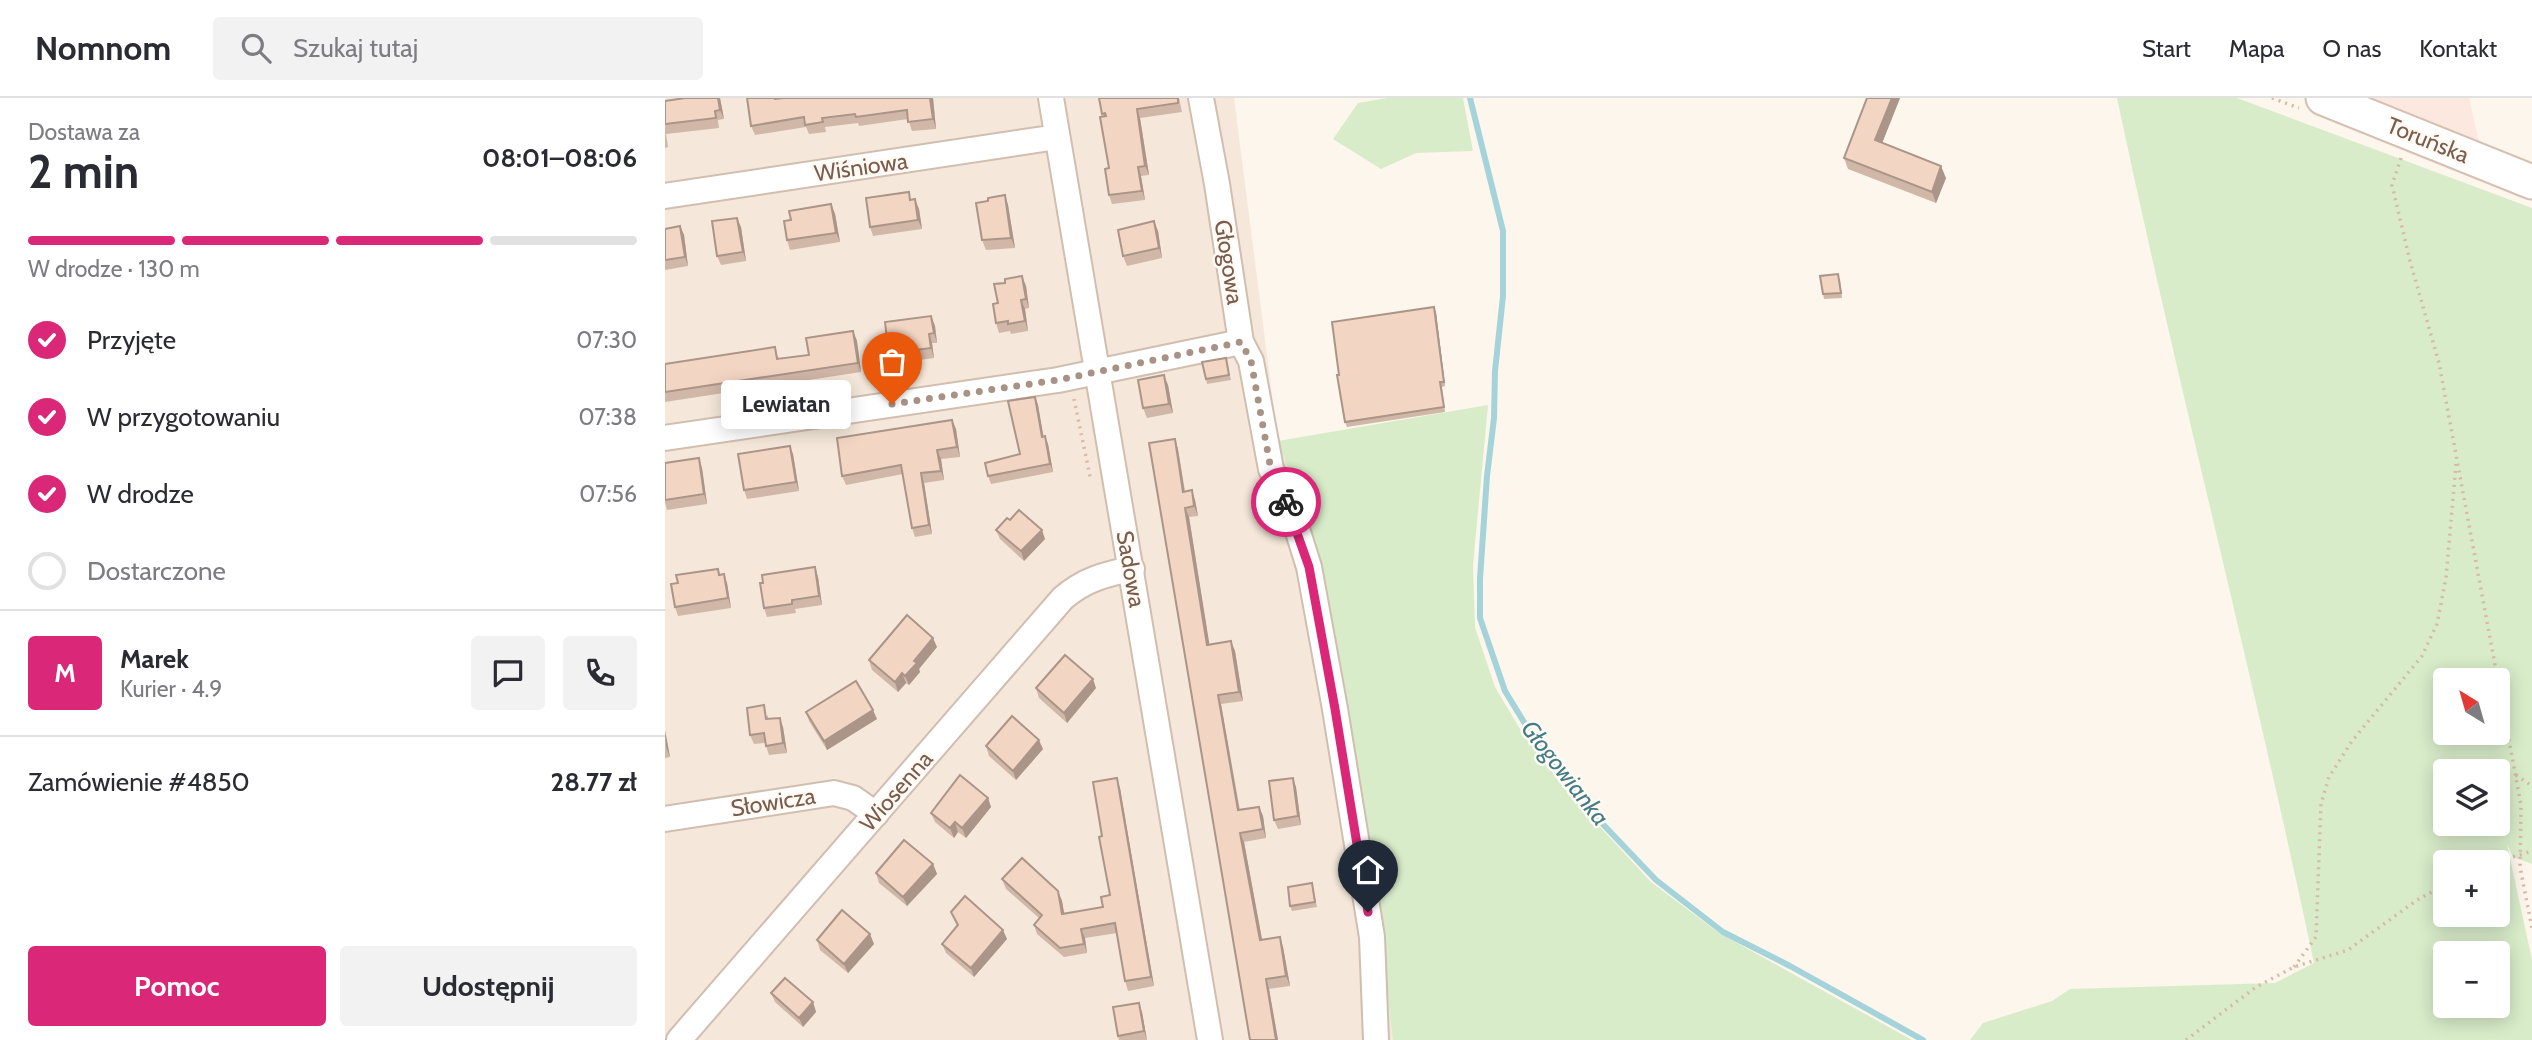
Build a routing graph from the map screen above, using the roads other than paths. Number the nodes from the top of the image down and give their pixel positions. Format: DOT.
graph roads {
  1 [pos="1051,98"];
  2 [pos="1201,98"];
  3 [pos="2323,98"];
  4 [pos="1057,136"];
  5 [pos="2532,182"];
  6 [pos="665,196"];
  7 [pos="1241,342"];
  8 [pos="1098,372"];
  9 [pos="665,438"];
  10 [pos="1132,569"];
  11 [pos="876,814"];
  12 [pos="665,819"];
  13 [pos="679,1040"];
  14 [pos="1210,1040"];
  15 [pos="1376,1040"];
  1 -- 4 [label="street, Sadowa"];
  2 -- 7 [label="street, Głogowa"];
  3 -- 5 [label="street, Toruńska"];
  4 -- 6 [label="street, Wiśniowa"];
  4 -- 8 [label="street, Sadowa"];
  7 -- 8 [label="street"];
  7 -- 15 [label="street, Głogowa"];
  8 -- 9 [label="street"];
  8 -- 10 [label="street, Sadowa"];
  10 -- 11 [label="street, Wiosenna"];
  10 -- 14 [label="street, Sadowa"];
  11 -- 12 [label="street, Słowicza"];
  11 -- 13 [label="street, Wiosenna"];
}
